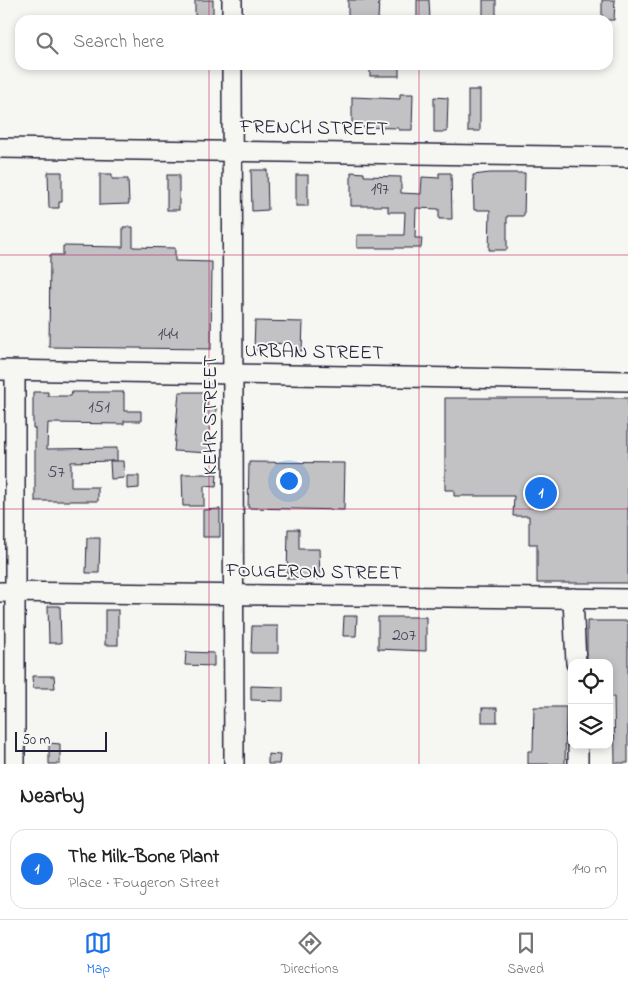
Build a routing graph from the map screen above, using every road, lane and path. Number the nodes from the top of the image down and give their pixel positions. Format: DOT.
graph roads {
  1 [pos="232,0"];
  2 [pos="232,15"];
  3 [pos="232,70"];
  4 [pos="0,148"];
  5 [pos="233,151"];
  6 [pos="628,157"];
  7 [pos="7,371"];
  8 [pos="234,374"];
  9 [pos="628,381"];
  10 [pos="8,592"];
  11 [pos="234,594"];
  12 [pos="573,598"];
  13 [pos="628,599"];
  14 [pos="576,659"];
  15 [pos="578,749"];
  16 [pos="15,764"];
  17 [pos="234,764"];
  18 [pos="578,764"];
  1 -- 2 [label="street"];
  3 -- 5 [label="street, KEHR STREET"];
  4 -- 5 [label="street, FRENCH STREET"];
  5 -- 6 [label="street, FRENCH STREET"];
  5 -- 8 [label="street, KEHR STREET"];
  7 -- 8 [label="street, URBAN STREET"];
  7 -- 10 [label="street"];
  8 -- 9 [label="street, URBAN STREET"];
  8 -- 11 [label="street, KEHR STREET"];
  10 -- 11 [label="street, FOUGERON STREET"];
  10 -- 16 [label="street"];
  11 -- 12 [label="street, FOUGERON STREET"];
  11 -- 17 [label="street, KEHR STREET"];
  12 -- 13 [label="street, FOUGERON STREET"];
  12 -- 14 [label="street"];
  15 -- 18 [label="street"];
}
